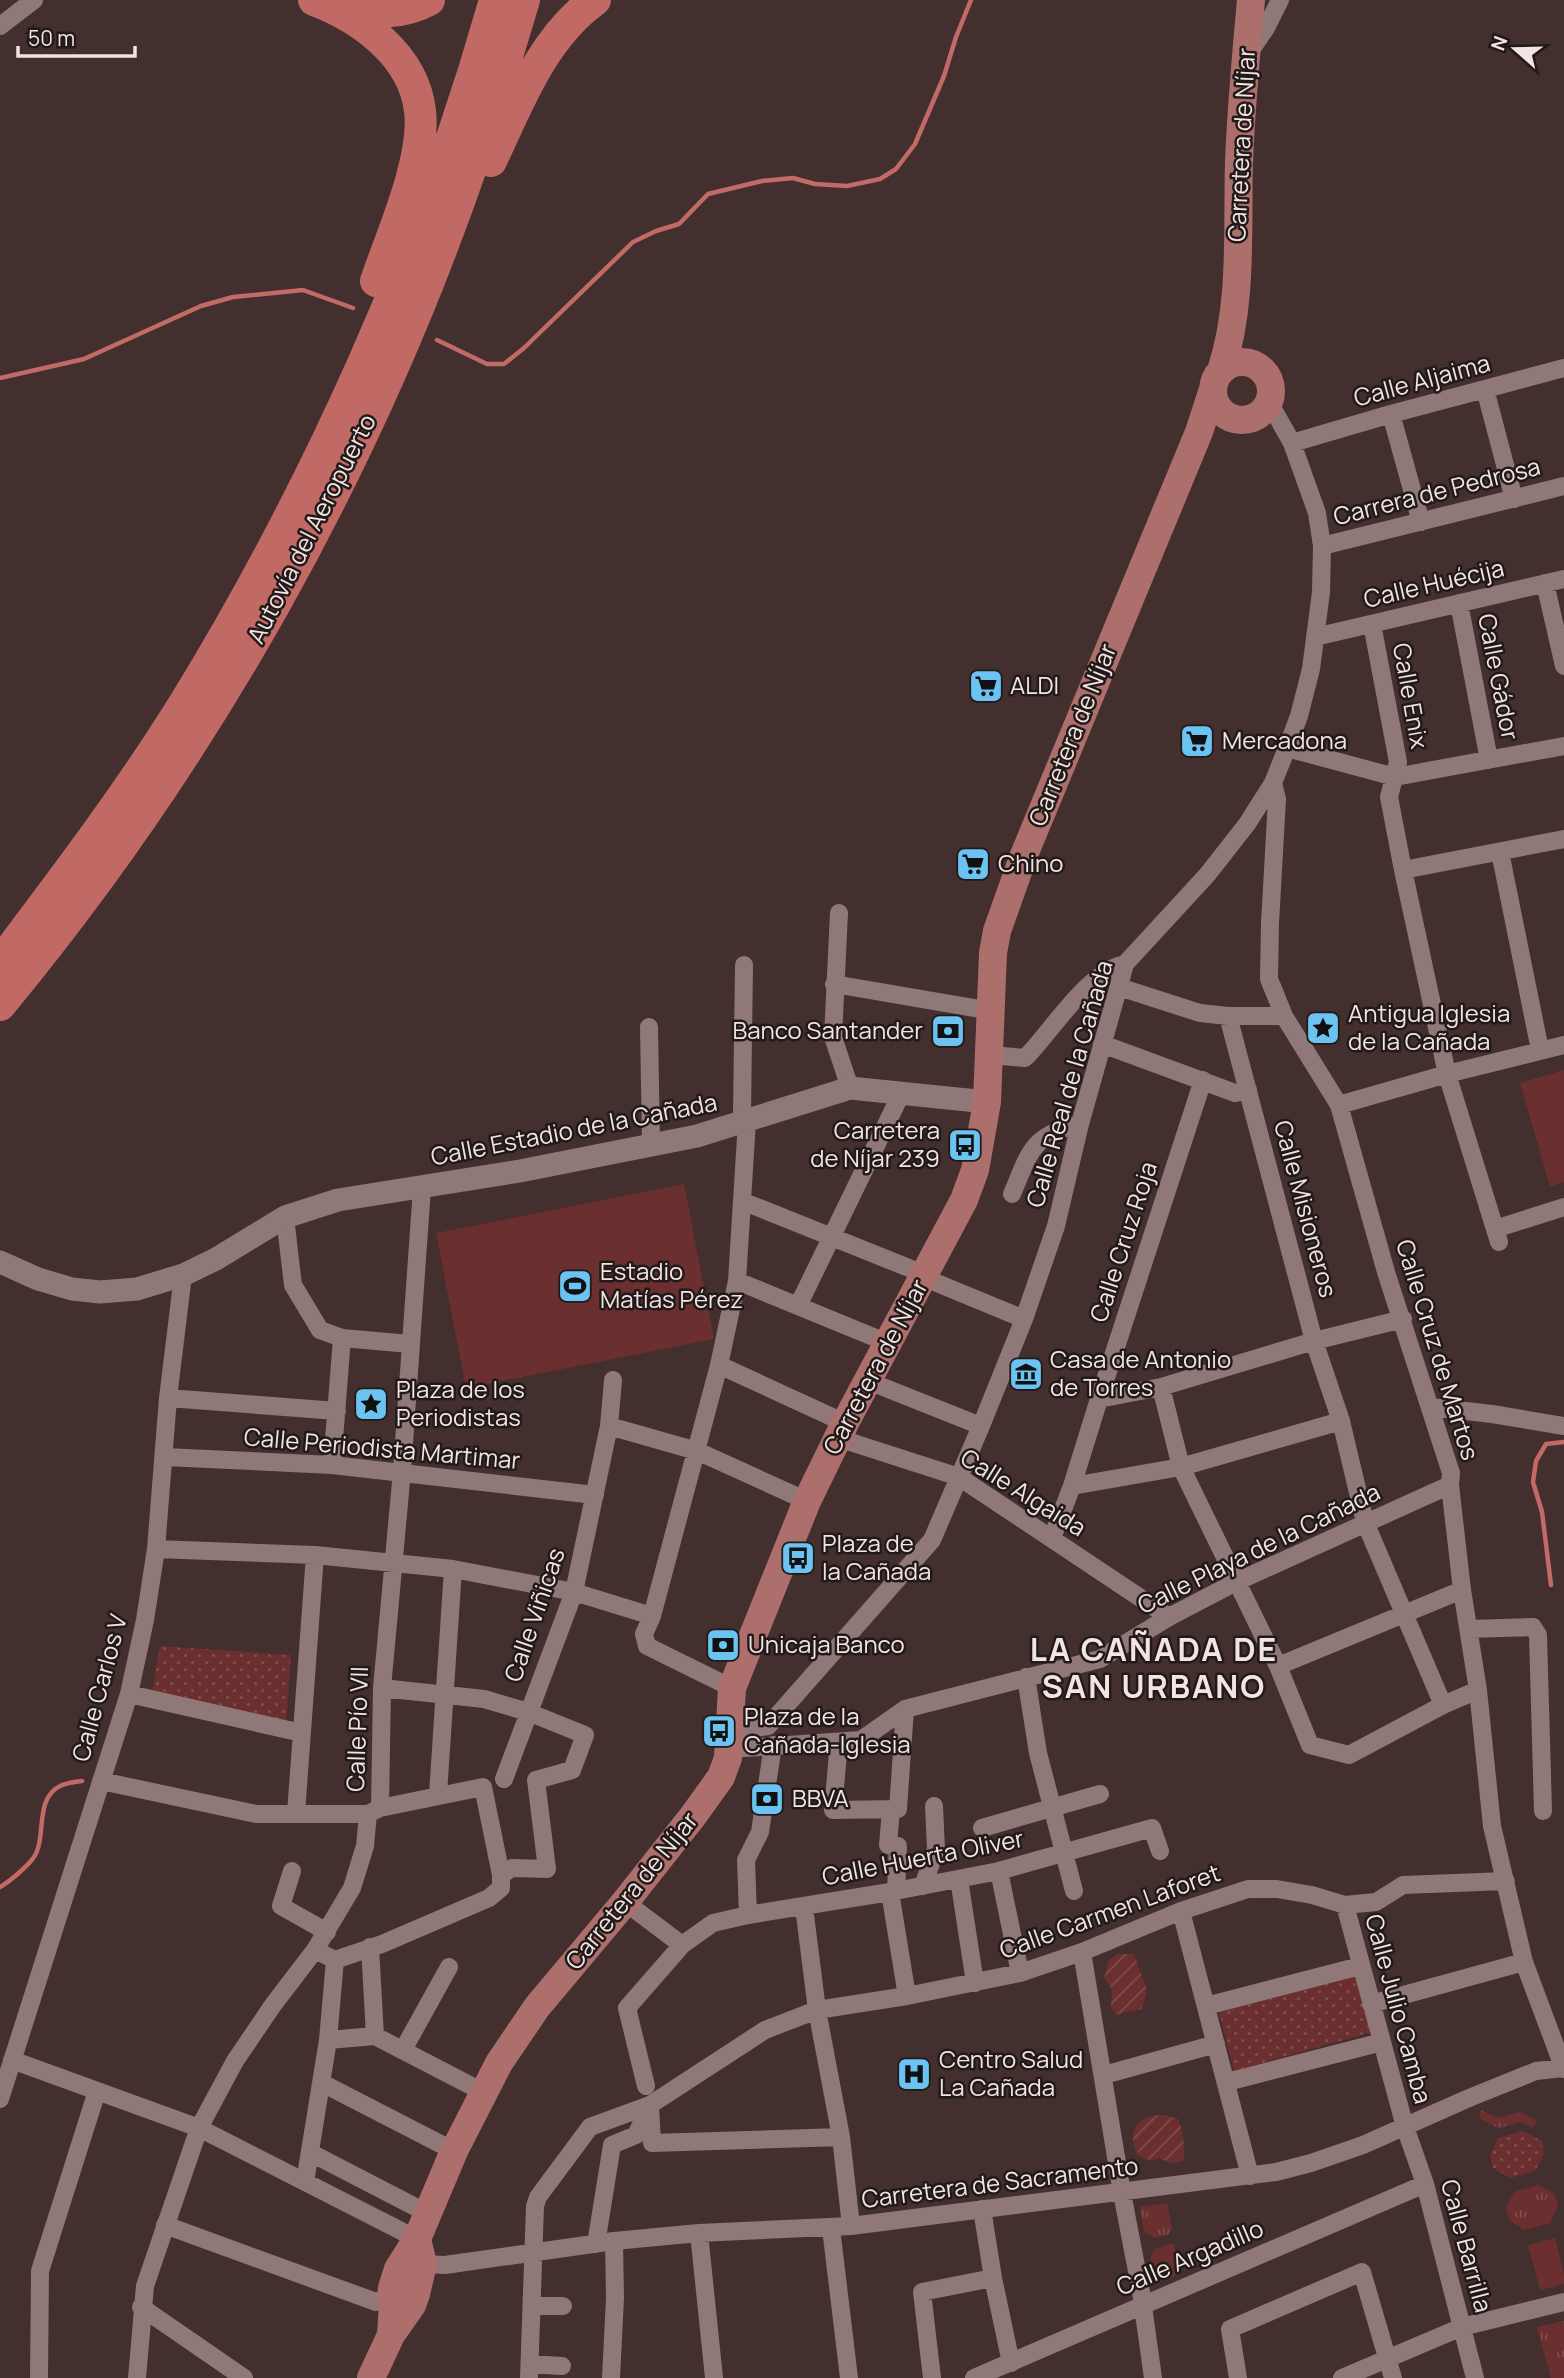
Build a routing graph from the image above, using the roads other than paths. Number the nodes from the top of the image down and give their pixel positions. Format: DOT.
graph roads {
  1 [pos="34,0"];
  2 [pos="429,0"];
  3 [pos="495,0"];
  4 [pos="524,0"];
  5 [pos="595,0"];
  6 [pos="1251,0"];
  7 [pos="1280,0"];
  8 [pos="322,3"];
  9 [pos="0,26"];
  10 [pos="1245,58"];
  11 [pos="1236,291"];
  12 [pos="1260,368"];
  13 [pos="1564,368"];
  14 [pos="1217,380"];
  15 [pos="1485,389"];
  16 [pos="1269,402"];
  17 [pos="375,406"];
  18 [pos="1391,414"];
  19 [pos="1226,415"];
  20 [pos="1199,432"];
  21 [pos="1292,443"];
  22 [pos="1564,486"];
  23 [pos="1514,499"];
  24 [pos="1421,522"];
  25 [pos="276,545"];
  26 [pos="1322,545"];
  27 [pos="1564,579"];
  28 [pos="1545,583"];
  29 [pos="1459,603"];
  30 [pos="1372,624"];
  31 [pos="1315,637"];
  32 [pos="1564,666"];
  33 [pos="1564,746"];
  34 [pos="1287,748"];
  35 [pos="1489,760"];
  36 [pos="1395,777"];
  37 [pos="1273,783"];
  38 [pos="1564,839"];
  39 [pos="1500,852"];
  40 [pos="1403,870"];
  41 [pos="839,913"];
  42 [pos="0,963"];
  43 [pos="1125,964"];
  44 [pos="744,965"];
  45 [pos="834,984"];
  46 [pos="1119,987"];
  47 [pos="0,1005"];
  48 [pos="992,1011"];
  49 [pos="1228,1016"];
  50 [pos="1284,1016"];
  51 [pos="649,1027"];
  52 [pos="1102,1044"];
  53 [pos="1564,1045"];
  54 [pos="1540,1049"];
  55 [pos="990,1055"];
  56 [pos="1447,1074"];
  57 [pos="1203,1080"];
  58 [pos="849,1088"];
  59 [pos="1248,1090"];
  60 [pos="901,1094"];
  61 [pos="987,1102"];
  62 [pos="1339,1105"];
  63 [pos="747,1121"];
  64 [pos="1080,1124"];
  65 [pos="651,1143"];
  66 [pos="422,1188"];
  67 [pos="1012,1194"];
  68 [pos="743,1201"];
  69 [pos="1564,1208"];
  70 [pos="285,1217"];
  71 [pos="831,1237"];
  72 [pos="0,1262"];
  73 [pos="924,1274"];
  74 [pos="183,1275"];
  75 [pos="737,1281"];
  76 [pos="798,1306"];
  77 [pos="1024,1319"];
  78 [pos="1403,1319"];
  79 [pos="342,1338"];
  80 [pos="1314,1341"];
  81 [pos="888,1343"];
  82 [pos="410,1345"];
  83 [pos="719,1365"];
  84 [pos="613,1380"];
  85 [pos="868,1381"];
  86 [pos="1161,1387"];
  87 [pos="168,1398"];
  88 [pos="1098,1399"];
  89 [pos="1431,1407"];
  90 [pos="337,1411"];
  91 [pos="1340,1421"];
  92 [pos="609,1426"];
  93 [pos="981,1426"];
  94 [pos="1564,1426"];
  95 [pos="842,1431"];
  96 [pos="697,1451"];
  97 [pos="165,1457"];
  98 [pos="332,1465"];
  99 [pos="1181,1467"];
  100 [pos="402,1471"];
  101 [pos="959,1477"];
  102 [pos="1450,1485"];
  103 [pos="1073,1486"];
  104 [pos="595,1495"];
  105 [pos="807,1501"];
  106 [pos="1366,1522"];
  107 [pos="1052,1538"];
  108 [pos="156,1549"];
  109 [pos="315,1555"];
  110 [pos="393,1562"];
  111 [pos="453,1569"];
  112 [pos="1236,1582"];
  113 [pos="1462,1590"];
  114 [pos="574,1592"];
  115 [pos="1404,1613"];
  116 [pos="652,1616"];
  117 [pos="1169,1616"];
  118 [pos="1470,1629"];
  119 [pos="1278,1666"];
  120 [pos="1027,1677"];
  121 [pos="382,1688"];
  122 [pos="732,1688"];
  123 [pos="1478,1690"];
  124 [pos="129,1694"];
  125 [pos="443,1695"];
  126 [pos="1443,1705"];
  127 [pos="905,1709"];
  128 [pos="527,1712"];
  129 [pos="302,1733"];
  130 [pos="730,1741"];
  131 [pos="839,1742"];
  132 [pos="773,1745"];
  133 [pos="504,1779"];
  134 [pos="101,1781"];
  135 [pos="438,1794"];
  136 [pos="1100,1794"];
  137 [pos="934,1806"];
  138 [pos="1052,1808"];
  139 [pos="891,1810"];
  140 [pos="374,1811"];
  141 [pos="1543,1811"];
  142 [pos="296,1812"];
  143 [pos="982,1828"];
  144 [pos="1160,1851"];
  145 [pos="1065,1853"];
  146 [pos="292,1871"];
  147 [pos="999,1871"];
  148 [pos="501,1875"];
  149 [pos="959,1879"];
  150 [pos="1506,1881"];
  151 [pos="923,1886"];
  152 [pos="893,1891"];
  153 [pos="1074,1891"];
  154 [pos="625,1902"];
  155 [pos="1345,1905"];
  156 [pos="804,1907"];
  157 [pos="1181,1910"];
  158 [pos="748,1915"];
  159 [pos="327,1932"];
  160 [pos="682,1945"];
  161 [pos="370,1948"];
  162 [pos="315,1950"];
  163 [pos="1082,1952"];
  164 [pos="335,1960"];
  165 [pos="1524,1962"];
  166 [pos="1360,1966"];
  167 [pos="449,1967"];
  168 [pos="1020,1973"];
  169 [pos="975,1983"];
  170 [pos="907,1996"];
  171 [pos="1371,2004"];
  172 [pos="1206,2006"];
  173 [pos="817,2010"];
  174 [pos="375,2036"];
  175 [pos="328,2040"];
  176 [pos="1382,2042"];
  177 [pos="1216,2043"];
  178 [pos="403,2050"];
  179 [pos="12,2060"];
  180 [pos="1564,2068"];
  181 [pos="1104,2076"];
  182 [pos="1227,2082"];
  183 [pos="322,2083"];
  184 [pos="646,2086"];
  185 [pos="97,2091"];
  186 [pos="483,2092"];
  187 [pos="0,2099"];
  188 [pos="650,2105"];
  189 [pos="1405,2127"];
  190 [pos="199,2128"];
  191 [pos="841,2137"];
  192 [pos="454,2151"];
  193 [pos="311,2153"];
  194 [pos="1250,2176"];
  195 [pos="305,2182"];
  196 [pos="1425,2184"];
  197 [pos="1122,2193"];
  198 [pos="982,2209"];
  199 [pos="427,2213"];
  200 [pos="165,2225"];
  201 [pos="851,2226"];
  202 [pos="831,2228"];
  203 [pos="699,2233"];
  204 [pos="605,2242"];
  205 [pos="534,2253"];
  206 [pos="416,2256"];
  207 [pos="993,2278"];
  208 [pos="399,2302"];
  209 [pos="1564,2302"];
  210 [pos="1143,2304"];
  211 [pos="141,2306"];
  212 [pos="533,2306"];
  213 [pos="563,2306"];
  214 [pos="1462,2327"];
  215 [pos="1388,2358"];
  216 [pos="1011,2363"];
  217 [pos="562,2366"];
  218 [pos="530,2371"];
  219 [pos="39,2378"];
  220 [pos="137,2378"];
  221 [pos="244,2378"];
  222 [pos="371,2378"];
  223 [pos="611,2378"];
  224 [pos="713,2378"];
  225 [pos="849,2378"];
  226 [pos="932,2378"];
  227 [pos="974,2378"];
  228 [pos="1153,2378"];
  229 [pos="1238,2378"];
  230 [pos="1342,2378"];
  231 [pos="1393,2378"];
  232 [pos="1475,2378"];
  1 -- 9 [label="street"];
  2 -- 8 [label="highway"];
  3 -- 25 [label="highway, Autovía del Aeropuerto"];
  4 -- 17 [label="highway, Autovía del Aeropuerto"];
  5 -- 17 [label="highway"];
  6 -- 10 [label="main road, Carretera de Níjar"];
  7 -- 10 [label="street"];
  8 -- 25 [label="highway"];
  10 -- 11 [label="main road, Carretera de Níjar"];
  11 -- 12 [label="main road, Carretera de Níjar"];
  11 -- 14 [label="main road, Carretera de Níjar"];
  12 -- 14 [label="main road"];
  12 -- 16 [label="main road"];
  13 -- 15 [label="street, Calle Aljaima"];
  14 -- 19 [label="main road"];
  14 -- 20 [label="main road, Carretera de Níjar"];
  15 -- 18 [label="street, Calle Aljaima"];
  15 -- 23 [label="street"];
  16 -- 19 [label="main road"];
  16 -- 21 [label="street, Calle Real de la Cañada"];
  17 -- 47 [label="highway, Autovía del Aeropuerto"];
  18 -- 21 [label="street, Calle Aljaima"];
  18 -- 24 [label="street"];
  19 -- 20 [label="main road"];
  20 -- 48 [label="main road, Carretera de Níjar"];
  21 -- 26 [label="street, Calle Real de la Cañada"];
  22 -- 23 [label="street, Carrera de Pedrosa"];
  23 -- 24 [label="street, Carrera de Pedrosa"];
  24 -- 26 [label="street, Carrera de Pedrosa"];
  25 -- 42 [label="highway, Autovía del Aeropuerto"];
  26 -- 31 [label="street, Calle Real de la Cañada"];
  27 -- 28 [label="street, Calle Huécija"];
  28 -- 29 [label="street, Calle Huécija"];
  28 -- 32 [label="street"];
  29 -- 30 [label="street, Calle Huécija"];
  29 -- 35 [label="street, Calle Gádor"];
  30 -- 31 [label="street, Calle Huécija"];
  30 -- 36 [label="street, Calle Enix"];
  31 -- 34 [label="street, Calle Real de la Cañada"];
  33 -- 35 [label="street"];
  34 -- 36 [label="street"];
  34 -- 37 [label="street, Calle Real de la Cañada"];
  35 -- 36 [label="street"];
  36 -- 40 [label="street, Calle Enix"];
  37 -- 43 [label="street, Calle Real de la Cañada"];
  37 -- 50 [label="street, Calle Cruz de Martos"];
  38 -- 39 [label="street"];
  39 -- 40 [label="street"];
  39 -- 54 [label="street"];
  40 -- 56 [label="street, Calle Enix"];
  41 -- 45 [label="street"];
  43 -- 46 [label="street, Calle Real de la Cañada"];
  43 -- 55 [label="street"];
  44 -- 63 [label="street"];
  45 -- 48 [label="street"];
  45 -- 58 [label="street"];
  46 -- 49 [label="street"];
  46 -- 52 [label="street, Calle Real de la Cañada"];
  48 -- 55 [label="main road, Carretera de Níjar"];
  49 -- 50 [label="street"];
  49 -- 59 [label="street, Calle Misioneros"];
  50 -- 62 [label="street, Calle Cruz de Martos"];
  51 -- 65 [label="street"];
  52 -- 57 [label="street"];
  52 -- 64 [label="street, Calle Real de la Cañada"];
  53 -- 54 [label="street"];
  54 -- 56 [label="street"];
  55 -- 61 [label="main road, Carretera de Níjar"];
  56 -- 62 [label="street"];
  56 -- 69 [label="street, Calle Enix"];
  57 -- 59 [label="street"];
  57 -- 88 [label="street, Calle Cruz Roja"];
  58 -- 60 [label="street, Calle Estadio de la Cañada"];
  58 -- 63 [label="street, Calle Estadio de la Cañada"];
  59 -- 80 [label="street, Calle Misioneros"];
  60 -- 61 [label="street, Calle Estadio de la Cañada"];
  60 -- 71 [label="street"];
  61 -- 73 [label="main road, Carretera de Níjar"];
  62 -- 78 [label="street, Calle Cruz de Martos"];
  63 -- 65 [label="street, Calle Estadio de la Cañada"];
  63 -- 68 [label="street"];
  64 -- 67 [label="street"];
  64 -- 77 [label="street, Calle Real de la Cañada"];
  65 -- 66 [label="street, Calle Estadio de la Cañada"];
  66 -- 70 [label="street, Calle Estadio de la Cañada"];
  66 -- 82 [label="street, Calle Pío VII"];
  68 -- 71 [label="street"];
  68 -- 75 [label="street"];
  70 -- 74 [label="street, Calle Estadio de la Cañada"];
  70 -- 79 [label="street"];
  71 -- 73 [label="street"];
  71 -- 76 [label="street"];
  72 -- 74 [label="street, Calle Estadio de la Cañada"];
  73 -- 77 [label="street"];
  73 -- 81 [label="main road, Carretera de Níjar"];
  74 -- 87 [label="street, Calle Carlos V"];
  75 -- 76 [label="street"];
  75 -- 83 [label="street"];
  76 -- 81 [label="street"];
  77 -- 93 [label="street, Calle Real de la Cañada"];
  78 -- 80 [label="street"];
  78 -- 89 [label="street, Calle Cruz de Martos"];
  79 -- 82 [label="street"];
  79 -- 90 [label="street"];
  80 -- 86 [label="street"];
  80 -- 91 [label="street, Calle Misioneros"];
  81 -- 85 [label="main road, Carretera de Níjar"];
  82 -- 100 [label="street, Calle Pío VII"];
  83 -- 95 [label="street, Calle Algaida"];
  83 -- 96 [label="street"];
  84 -- 92 [label="street, Calle Viñicas"];
  85 -- 93 [label="street"];
  85 -- 95 [label="main road, Carretera de Níjar"];
  86 -- 88 [label="street"];
  86 -- 99 [label="street"];
  87 -- 90 [label="street"];
  87 -- 97 [label="street, Calle Carlos V"];
  88 -- 103 [label="street, Calle Cruz Roja"];
  89 -- 94 [label="street"];
  89 -- 102 [label="street, Calle Cruz de Martos"];
  90 -- 98 [label="street"];
  91 -- 99 [label="street"];
  91 -- 106 [label="street, Calle Misioneros"];
  92 -- 96 [label="street"];
  92 -- 104 [label="street, Calle Viñicas"];
  93 -- 101 [label="street, Calle Real de la Cañada"];
  95 -- 101 [label="street, Calle Algaida"];
  95 -- 105 [label="main road, Carretera de Níjar"];
  96 -- 105 [label="street"];
  96 -- 116 [label="street"];
  97 -- 98 [label="street, Calle Periodista Martimar"];
  97 -- 108 [label="street, Calle Carlos V"];
  98 -- 100 [label="street, Calle Periodista Martimar"];
  99 -- 103 [label="street"];
  99 -- 112 [label="street"];
  100 -- 104 [label="street, Calle Periodista Martimar"];
  100 -- 110 [label="street, Calle Pío VII"];
  101 -- 107 [label="street, Calle Algaida"];
  101 -- 130 [label="street, Calle Real de la Cañada"];
  102 -- 106 [label="street, Calle Playa de la Cañada"];
  102 -- 113 [label="street, Calle Cruz de Martos"];
  103 -- 107 [label="street, Calle Cruz Roja"];
  104 -- 114 [label="street, Calle Viñicas"];
  105 -- 122 [label="main road, Carretera de Níjar"];
  106 -- 112 [label="street, Calle Playa de la Cañada"];
  106 -- 115 [label="street, Calle Misioneros"];
  107 -- 117 [label="street, Calle Algaida"];
  108 -- 109 [label="street"];
  108 -- 124 [label="street, Calle Carlos V"];
  109 -- 110 [label="street"];
  109 -- 129 [label="street"];
  110 -- 111 [label="street"];
  110 -- 121 [label="street, Calle Pío VII"];
  111 -- 114 [label="street"];
  111 -- 125 [label="street"];
  112 -- 117 [label="street, Calle Playa de la Cañada"];
  112 -- 119 [label="street"];
  113 -- 115 [label="street"];
  113 -- 118 [label="street, Calle Cruz de Martos"];
  114 -- 116 [label="street"];
  114 -- 128 [label="street, Calle Viñicas"];
  115 -- 119 [label="street"];
  115 -- 126 [label="street, Calle Misioneros"];
  116 -- 122 [label="street"];
  117 -- 120 [label="street, Calle Playa de la Cañada"];
  118 -- 123 [label="street, Calle Cruz de Martos"];
  118 -- 141 [label="street"];
  119 -- 126 [label="street"];
  120 -- 127 [label="street, Calle Playa de la Cañada"];
  120 -- 138 [label="street"];
  121 -- 125 [label="street"];
  121 -- 140 [label="street, Calle Pío VII"];
  122 -- 130 [label="main road, Carretera de Níjar"];
  123 -- 126 [label="street"];
  123 -- 150 [label="street, Calle Cruz de Martos"];
  124 -- 129 [label="street"];
  124 -- 134 [label="street, Calle Carlos V"];
  125 -- 128 [label="street"];
  125 -- 135 [label="street"];
  127 -- 131 [label="street, Calle Playa de la Cañada"];
  127 -- 139 [label="street"];
  128 -- 133 [label="street, Calle Viñicas"];
  128 -- 148 [label="street"];
  129 -- 142 [label="street"];
  130 -- 132 [label="street, Calle Playa de la Cañada"];
  130 -- 154 [label="main road, Carretera de Níjar"];
  131 -- 132 [label="street, Calle Playa de la Cañada"];
  131 -- 139 [label="street"];
  132 -- 158 [label="street"];
  134 -- 142 [label="street"];
  134 -- 179 [label="street, Calle Carlos V"];
  135 -- 140 [label="street"];
  135 -- 148 [label="street"];
  136 -- 138 [label="street"];
  137 -- 151 [label="street"];
  138 -- 143 [label="street"];
  138 -- 145 [label="street"];
  139 -- 152 [label="street"];
  140 -- 142 [label="street"];
  140 -- 159 [label="street, Calle Pío VII"];
  144 -- 145 [label="street, Calle Huerta Oliver"];
  145 -- 147 [label="street, Calle Huerta Oliver"];
  145 -- 153 [label="street"];
  146 -- 159 [label="street"];
  147 -- 149 [label="street, Calle Huerta Oliver"];
  147 -- 168 [label="street"];
  148 -- 161 [label="street"];
  149 -- 151 [label="street, Calle Huerta Oliver"];
  149 -- 169 [label="street"];
  150 -- 155 [label="street, Calle Carmen Laforet"];
  150 -- 165 [label="street, Calle Cruz de Martos"];
  151 -- 152 [label="street, Calle Huerta Oliver"];
  152 -- 156 [label="street, Calle Huerta Oliver"];
  152 -- 170 [label="street"];
  154 -- 160 [label="street"];
  154 -- 186 [label="main road, Carretera de Níjar"];
  155 -- 157 [label="street, Calle Carmen Laforet"];
  155 -- 166 [label="street, Calle Julio Camba"];
  156 -- 158 [label="street, Calle Huerta Oliver"];
  156 -- 173 [label="street"];
  157 -- 163 [label="street, Calle Carmen Laforet"];
  157 -- 172 [label="street"];
  158 -- 160 [label="street, Calle Huerta Oliver"];
  159 -- 162 [label="street, Calle Pío VII"];
  160 -- 184 [label="street, Calle Huerta Oliver"];
  161 -- 164 [label="street"];
  161 -- 174 [label="street"];
  162 -- 164 [label="street"];
  162 -- 190 [label="street, Calle Pío VII"];
  163 -- 168 [label="street, Calle Carmen Laforet"];
  163 -- 181 [label="street"];
  164 -- 175 [label="street"];
  165 -- 171 [label="street"];
  165 -- 180 [label="street, Calle Cruz de Martos"];
  166 -- 171 [label="street, Calle Julio Camba"];
  166 -- 172 [label="street"];
  167 -- 178 [label="street"];
  168 -- 169 [label="street, Calle Carmen Laforet"];
  169 -- 170 [label="street, Calle Carmen Laforet"];
  170 -- 173 [label="street, Calle Carmen Laforet"];
  171 -- 176 [label="street, Calle Julio Camba"];
  172 -- 177 [label="street"];
  173 -- 188 [label="street, Calle Carmen Laforet"];
  173 -- 191 [label="street"];
  174 -- 175 [label="street"];
  174 -- 178 [label="street"];
  175 -- 183 [label="street"];
  176 -- 182 [label="street"];
  176 -- 189 [label="street, Calle Julio Camba"];
  177 -- 181 [label="street"];
  177 -- 182 [label="street"];
  178 -- 186 [label="street"];
  179 -- 185 [label="street"];
  179 -- 187 [label="street, Calle Carlos V"];
  180 -- 189 [label="street, Carretera de Sacramento"];
  181 -- 197 [label="street"];
  182 -- 194 [label="street"];
  183 -- 192 [label="street"];
  183 -- 193 [label="street"];
  185 -- 190 [label="street"];
  185 -- 219 [label="street"];
  186 -- 192 [label="main road, Carretera de Níjar"];
  188 -- 191 [label="street"];
  188 -- 204 [label="street"];
  188 -- 205 [label="street, Calle Carmen Laforet"];
  189 -- 194 [label="street, Carretera de Sacramento"];
  189 -- 196 [label="street, Calle Barrilla"];
  190 -- 195 [label="street"];
  190 -- 200 [label="street, Calle Pío VII"];
  191 -- 201 [label="street"];
  192 -- 199 [label="main road, Carretera de Níjar"];
  193 -- 195 [label="street"];
  193 -- 199 [label="street"];
  194 -- 197 [label="street, Carretera de Sacramento"];
  195 -- 206 [label="street"];
  196 -- 210 [label="street, Calle Argadillo"];
  196 -- 214 [label="street, Calle Barrilla"];
  197 -- 198 [label="street, Carretera de Sacramento"];
  197 -- 210 [label="street"];
  198 -- 201 [label="street, Carretera de Sacramento"];
  198 -- 207 [label="street"];
  199 -- 206 [label="main road, Carretera de Níjar"];
  200 -- 208 [label="street"];
  200 -- 211 [label="street, Calle Pío VII"];
  201 -- 202 [label="street, Carretera de Sacramento"];
  202 -- 203 [label="street, Carretera de Sacramento"];
  202 -- 225 [label="street"];
  203 -- 204 [label="street, Carretera de Sacramento"];
  203 -- 224 [label="street"];
  204 -- 205 [label="street, Carretera de Sacramento"];
  204 -- 223 [label="street"];
  205 -- 206 [label="street, Carretera de Sacramento"];
  205 -- 212 [label="street, Calle Carmen Laforet"];
  206 -- 208 [label="main road, Carretera de Níjar"];
  207 -- 216 [label="street"];
  207 -- 226 [label="street"];
  208 -- 222 [label="main road"];
  209 -- 214 [label="street"];
  210 -- 216 [label="street, Calle Argadillo"];
  210 -- 228 [label="street"];
  211 -- 220 [label="street, Calle Pío VII"];
  211 -- 221 [label="street"];
  212 -- 213 [label="street"];
  212 -- 218 [label="street, Calle Carmen Laforet"];
  214 -- 215 [label="street"];
  214 -- 232 [label="street, Calle Barrilla"];
  215 -- 229 [label="street"];
  215 -- 230 [label="street"];
  215 -- 231 [label="street"];
  216 -- 227 [label="street, Calle Argadillo"];
  217 -- 218 [label="street"];
}
